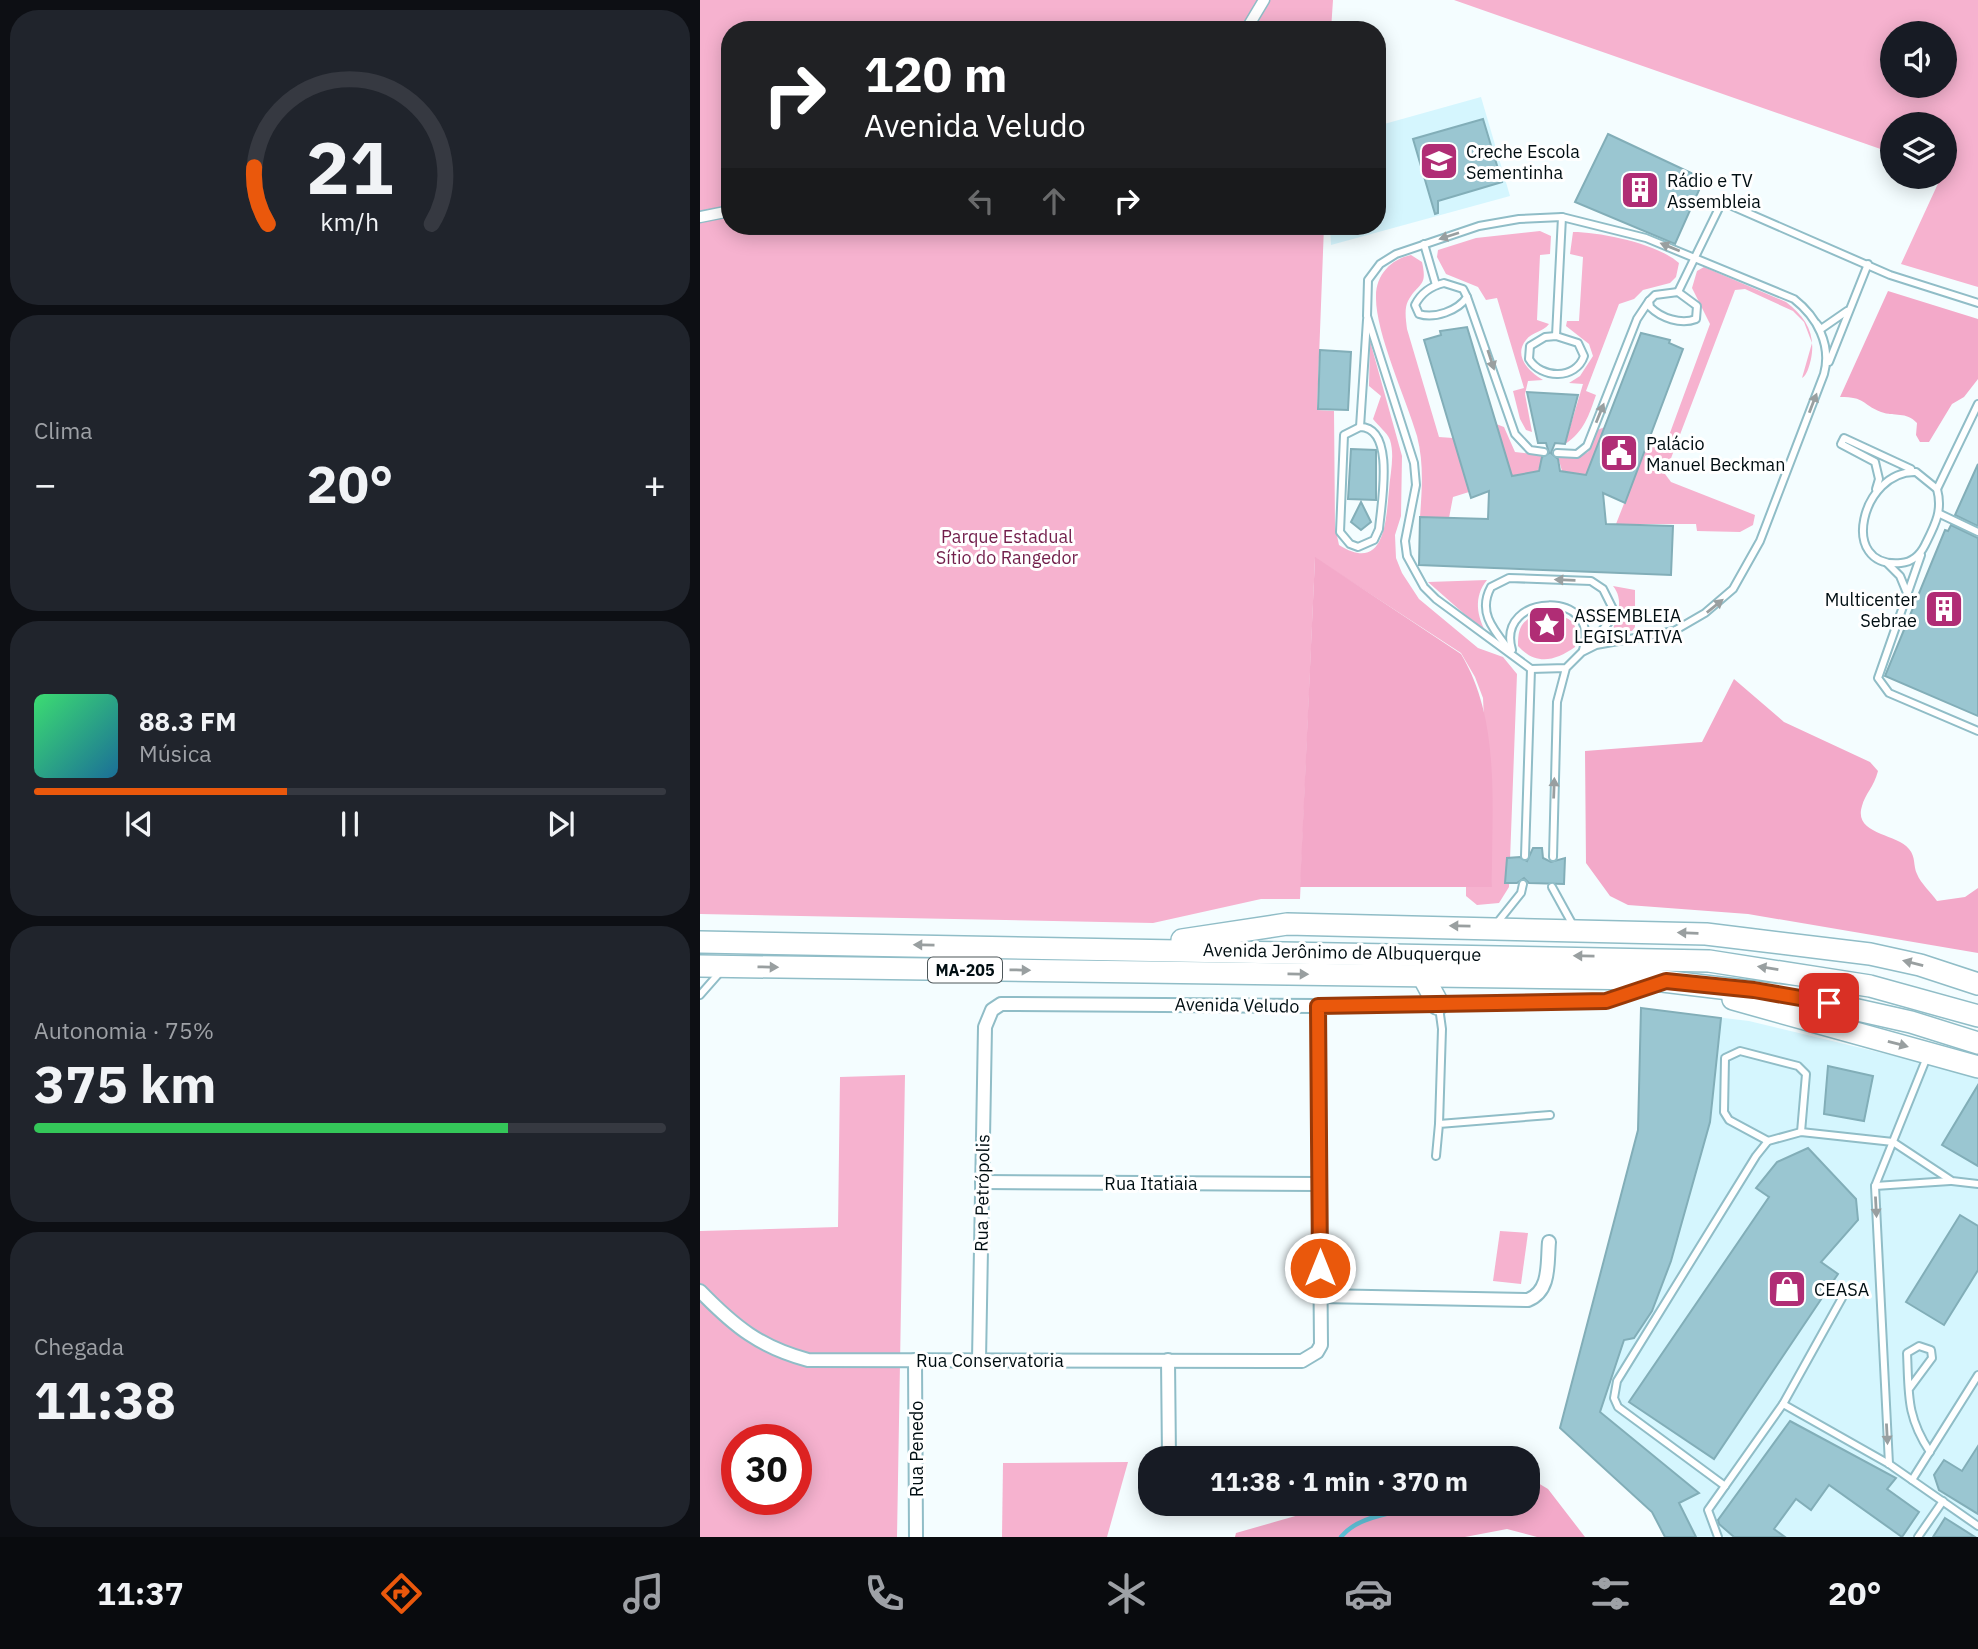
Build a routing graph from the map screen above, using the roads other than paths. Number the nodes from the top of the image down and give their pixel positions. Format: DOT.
graph roads {
  1 [pos="1264,0"];
  2 [pos="1251,21"];
  3 [pos="721,213"];
  4 [pos="700,217"];
  5 [pos="1562,217"];
  6 [pos="1424,244"];
  7 [pos="1695,258"];
  8 [pos="1868,264"];
  9 [pos="1436,285"];
  10 [pos="1678,292"];
  11 [pos="1467,297"];
  12 [pos="1649,301"];
  13 [pos="1978,303"];
  14 [pos="1851,307"];
  15 [pos="1367,316"];
  16 [pos="1815,322"];
  17 [pos="1556,335"];
  18 [pos="1824,374"];
  19 [pos="1978,404"];
  20 [pos="1360,427"];
  21 [pos="1544,452"];
  22 [pos="1557,453"];
  23 [pos="1916,472"];
  24 [pos="1937,489"];
  25 [pos="1874,497"];
  26 [pos="1940,514"];
  27 [pos="1978,532"];
  28 [pos="1922,552"];
  29 [pos="1887,563"];
  30 [pos="1908,595"];
  31 [pos="1582,652"];
  32 [pos="1513,655"];
  33 [pos="1531,668"];
  34 [pos="1566,668"];
  35 [pos="1978,732"];
  36 [pos="1525,856"];
  37 [pos="1553,856"];
  38 [pos="1523,884"];
  39 [pos="1552,887"];
  40 [pos="1494,927"];
  41 [pos="1575,929"];
  42 [pos="1232,931"];
  43 [pos="700,942"];
  44 [pos="1139,949"];
  45 [pos="1214,950"];
  46 [pos="700,966"];
  47 [pos="726,967"];
  48 [pos="1230,973"];
  49 [pos="1423,976"];
  50 [pos="1666,981"];
  51 [pos="1978,984"];
  52 [pos="700,995"];
  53 [pos="1438,1004"];
  54 [pos="1318,1006"];
  55 [pos="1978,1016"];
  56 [pos="985,1027"];
  57 [pos="1978,1042"];
  58 [pos="1929,1052"];
  59 [pos="1978,1067"];
  60 [pos="1550,1115"];
  61 [pos="1439,1124"];
  62 [pos="1801,1132"];
  63 [pos="1768,1141"];
  64 [pos="1893,1142"];
  65 [pos="1436,1156"];
  66 [pos="1952,1181"];
  67 [pos="982,1182"];
  68 [pos="1319,1184"];
  69 [pos="1978,1184"];
  70 [pos="1875,1186"];
  71 [pos="1549,1242"];
  72 [pos="700,1291"];
  73 [pos="1320,1296"];
  74 [pos="1842,1298"];
  75 [pos="915,1360"];
  76 [pos="979,1360"];
  77 [pos="1168,1360"];
  78 [pos="1978,1375"];
  79 [pos="1909,1389"];
  80 [pos="1783,1404"];
  81 [pos="1169,1446"];
  82 [pos="1930,1452"];
  83 [pos="1889,1464"];
  84 [pos="1912,1480"];
  85 [pos="1725,1486"];
  86 [pos="1942,1501"];
  87 [pos="1978,1526"];
  88 [pos="916,1537"];
  89 [pos="1718,1537"];
  90 [pos="1918,1537"];
  1 -- 2 [label="street"];
  3 -- 4 [label="street"];
  5 -- 6 [label="lane, one-way"];
  7 -- 5 [label="lane, one-way"];
  5 -- 17 [label="lane"];
  6 -- 9 [label="lane"];
  6 -- 15 [label="lane"];
  7 -- 8 [label="lane"];
  7 -- 10 [label="lane"];
  7 -- 16 [label="lane"];
  8 -- 13 [label="lane"];
  8 -- 14 [label="lane"];
  9 -- 11 [label="lane"];
  9 -- 11 [label="lane"];
  10 -- 12 [label="lane"];
  10 -- 12 [label="lane"];
  11 -- 21 [label="lane, one-way"];
  22 -- 12 [label="lane, one-way"];
  14 -- 16 [label="lane"];
  14 -- 18 [label="lane"];
  15 -- 20 [label="lane"];
  15 -- 32 [label="lane"];
  16 -- 18 [label="lane"];
  17 -- 17 [label="lane"];
  31 -- 18 [label="lane, one-way"];
  19 -- 24 [label="lane"];
  20 -- 20 [label="lane"];
  23 -- 24 [label="lane"];
  23 -- 25 [label="lane"];
  23 -- 25 [label="lane"];
  24 -- 26 [label="lane"];
  25 -- 29 [label="lane"];
  26 -- 27 [label="lane"];
  26 -- 28 [label="lane"];
  28 -- 29 [label="lane"];
  28 -- 30 [label="lane"];
  29 -- 30 [label="lane"];
  30 -- 35 [label="lane"];
  31 -- 32 [label="lane"];
  31 -- 32 [label="lane, one-way"];
  31 -- 34 [label="lane"];
  32 -- 33 [label="lane"];
  33 -- 34 [label="lane"];
  33 -- 36 [label="lane"];
  37 -- 34 [label="lane, one-way"];
  38 -- 40 [label="lane"];
  39 -- 41 [label="lane"];
  40 -- 41 [label="main road"];
  40 -- 42 [label="main road, one-way"];
  51 -- 41 [label="main road, one-way"];
  42 -- 44 [label="main road"];
  42 -- 45 [label="main road"];
  44 -- 43 [label="main road, Avenida Jerônimo de Albuquerque / MA-205, one-way"];
  44 -- 45 [label="main road, Avenida Jerônimo de Albuquerque / MA-205"];
  45 -- 48 [label="main road"];
  55 -- 45 [label="main road, Avenida Jerônimo de Albuquerque / MA-205, one-way"];
  46 -- 47 [label="main road, Avenida Jerônimo de Albuquerque / MA-205"];
  47 -- 48 [label="main road, Avenida Jerônimo de Albuquerque / MA-205, one-way"];
  47 -- 52 [label="lane"];
  48 -- 49 [label="main road, Avenida Jerônimo de Albuquerque / MA-205, one-way"];
  49 -- 50 [label="main road, Avenida Jerônimo de Albuquerque / MA-205"];
  49 -- 53 [label="main road"];
  50 -- 53 [label="street, Avenida Veludo"];
  50 -- 57 [label="main road, Avenida Jerônimo de Albuquerque / MA-205"];
  50 -- 58 [label="main road, Avenida Jerônimo de Albuquerque, one-way"];
  53 -- 54 [label="street, Avenida Veludo"];
  53 -- 61 [label="lane"];
  54 -- 56 [label="street, Avenida Veludo"];
  54 -- 68 [label="street"];
  56 -- 67 [label="street, Rua Petrópolis"];
  58 -- 59 [label="main road, Avenida Jerônimo de Albuquerque"];
  58 -- 64 [label="lane"];
  60 -- 61 [label="lane"];
  61 -- 65 [label="lane"];
  62 -- 63 [label="lane"];
  62 -- 63 [label="lane"];
  62 -- 64 [label="lane"];
  63 -- 85 [label="lane"];
  64 -- 66 [label="lane"];
  64 -- 70 [label="lane"];
  66 -- 69 [label="lane"];
  66 -- 70 [label="lane"];
  67 -- 68 [label="street, Rua Itatiaia"];
  67 -- 76 [label="street, Rua Petrópolis"];
  68 -- 73 [label="street"];
  70 -- 83 [label="lane, one-way"];
  71 -- 73 [label="street"];
  72 -- 75 [label="street, Rua Conservatoria"];
  73 -- 77 [label="street, Rua Conservatoria"];
  74 -- 80 [label="lane"];
  75 -- 76 [label="street, Rua Conservatoria"];
  75 -- 88 [label="street, Rua Penedo"];
  76 -- 77 [label="street, Rua Conservatoria"];
  77 -- 81 [label="street"];
  78 -- 82 [label="lane"];
  79 -- 79 [label="lane"];
  79 -- 82 [label="lane"];
  80 -- 83 [label="lane"];
  80 -- 85 [label="lane"];
  82 -- 84 [label="lane"];
  83 -- 84 [label="lane"];
  84 -- 86 [label="lane"];
  85 -- 89 [label="lane"];
  86 -- 87 [label="lane"];
  86 -- 90 [label="lane"];
}
